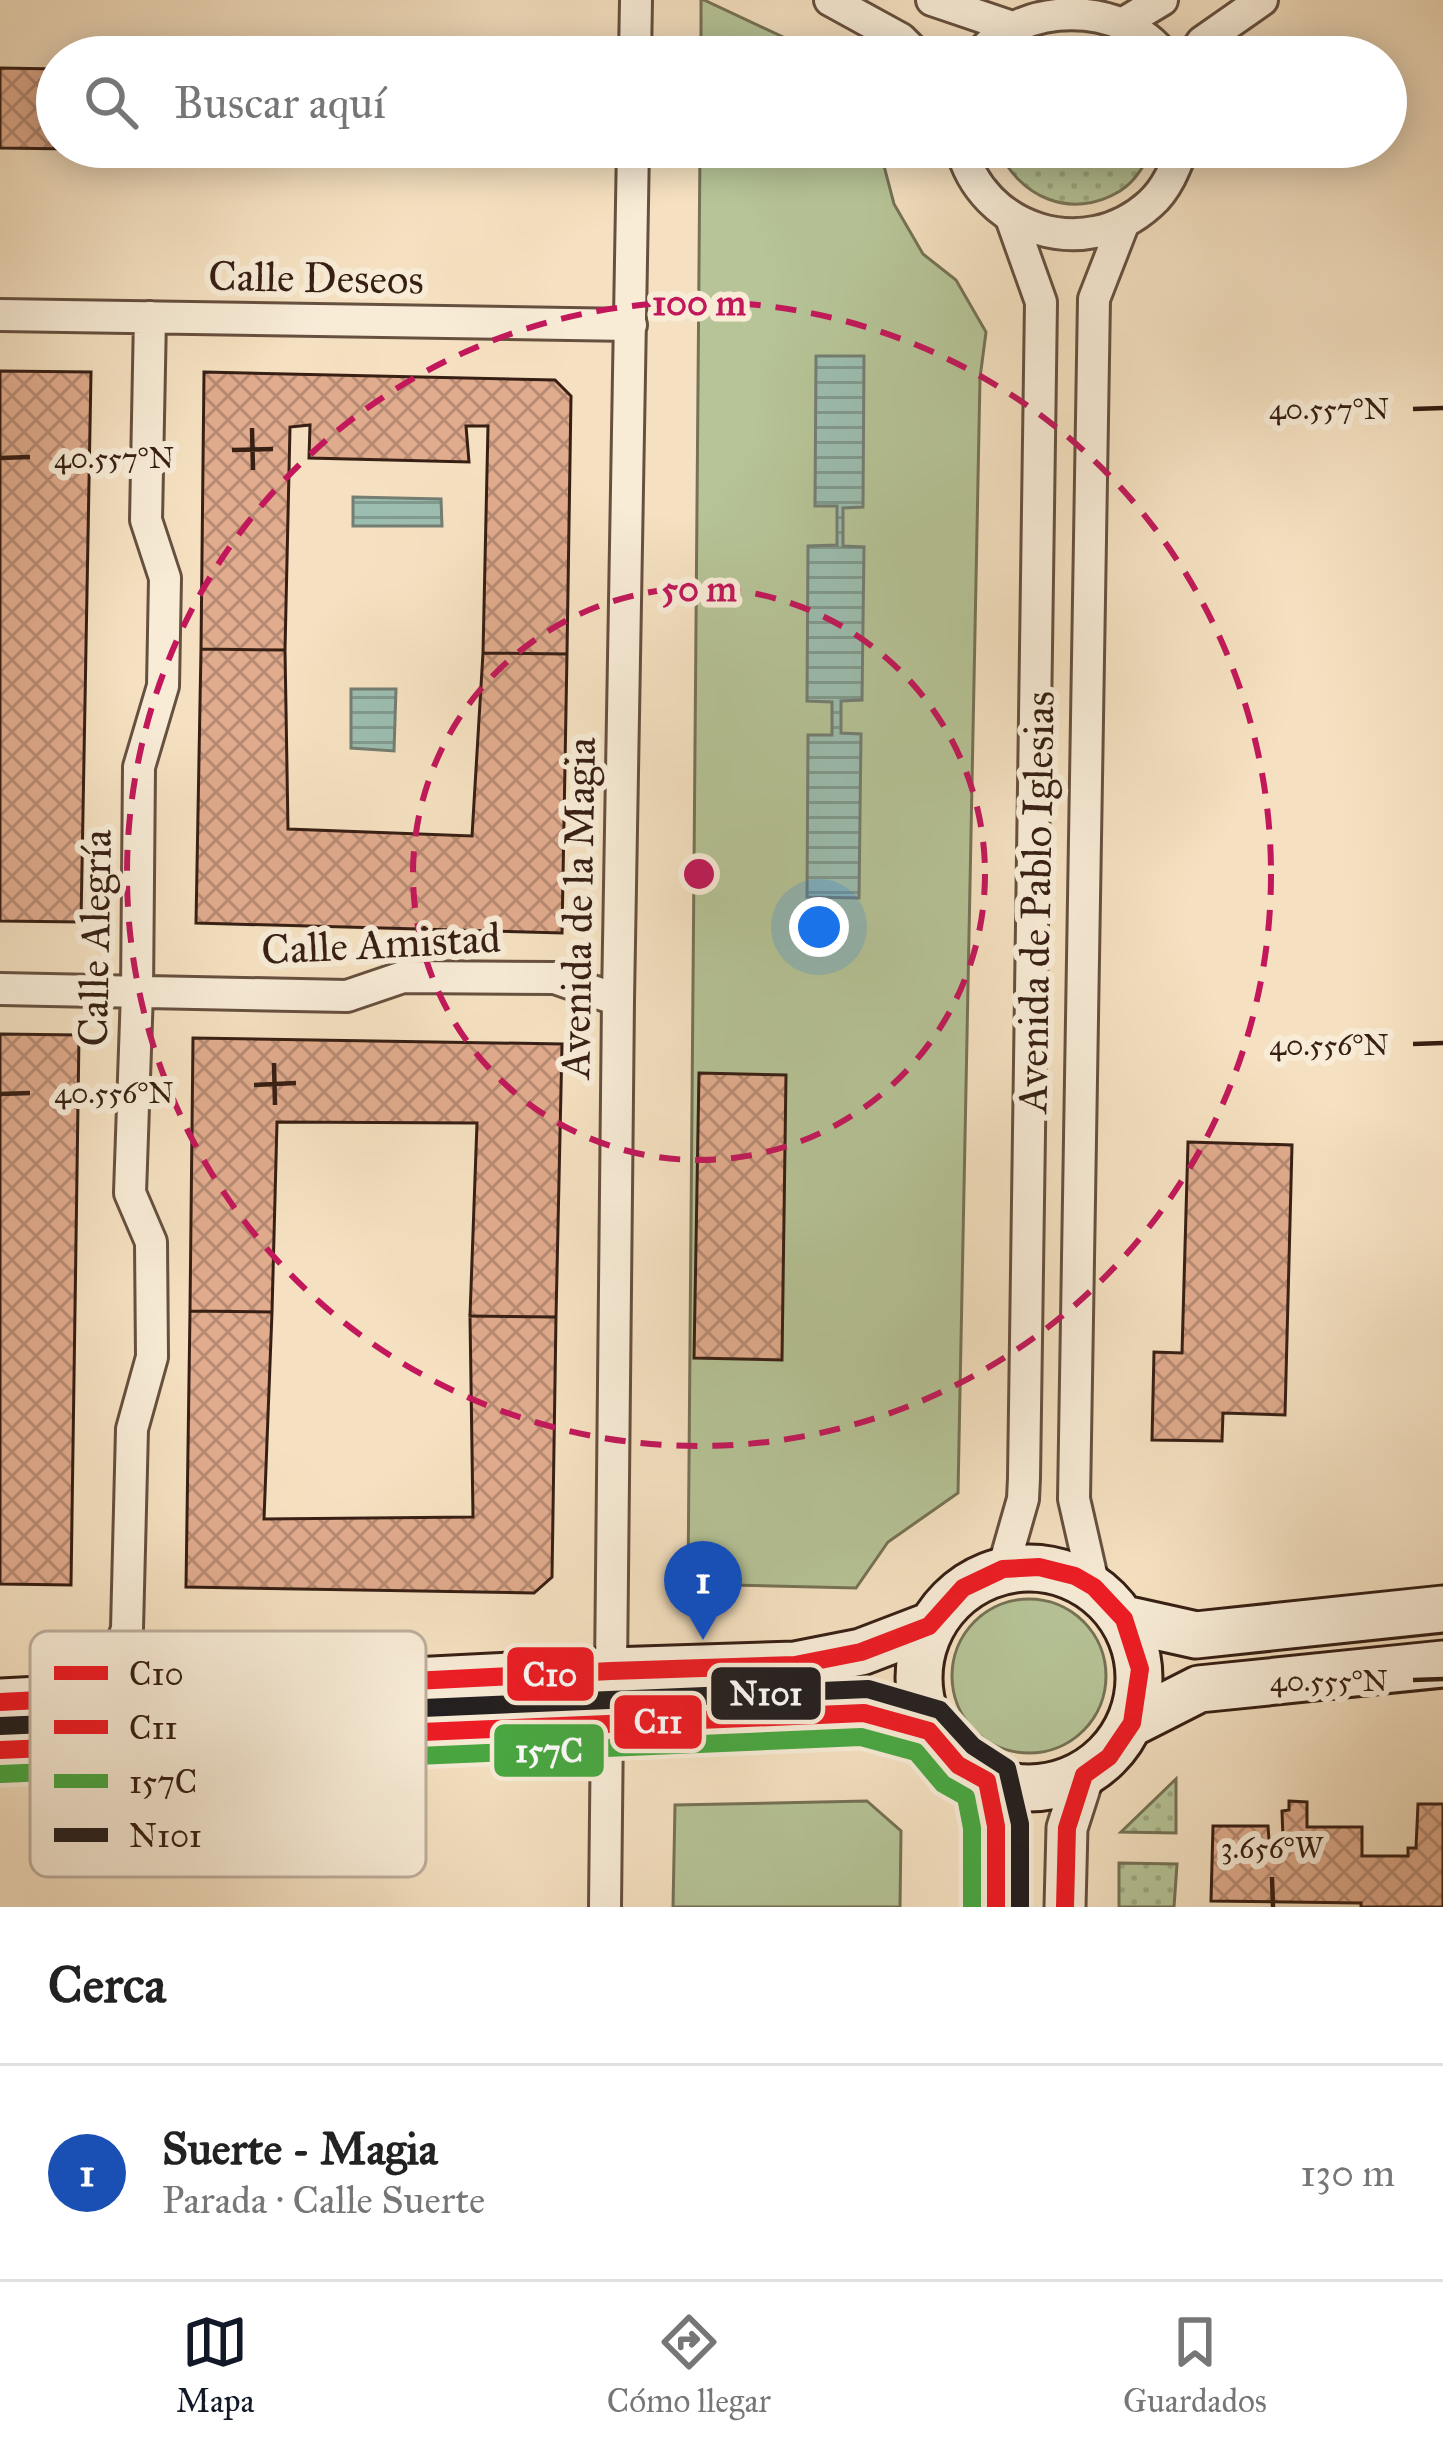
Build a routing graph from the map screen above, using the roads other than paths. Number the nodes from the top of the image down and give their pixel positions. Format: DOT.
graph roads {
  1 [pos="635,0"];
  2 [pos="830,0"];
  3 [pos="932,0"];
  4 [pos="1162,0"];
  5 [pos="1262,0"];
  6 [pos="1111,11"];
  7 [pos="1024,13"];
  8 [pos="635,36"];
  9 [pos="896,36"];
  10 [pos="997,36"];
  11 [pos="1145,36"];
  12 [pos="1211,36"];
  13 [pos="633,168"];
  14 [pos="967,168"];
  15 [pos="1175,168"];
  16 [pos="1011,218"];
  17 [pos="1124,222"];
  18 [pos="0,315"];
  19 [pos="150,317"];
  20 [pos="631,326"];
  21 [pos="0,988"];
  22 [pos="137,992"];
  23 [pos="618,1000"];
  24 [pos="1003,1569"];
  25 [pos="1109,1603"];
  26 [pos="1443,1610"];
  27 [pos="929,1626"];
  28 [pos="127,1631"];
  29 [pos="1443,1664"];
  30 [pos="611,1671"];
  31 [pos="426,1680"];
  32 [pos="30,1700"];
  33 [pos="0,1702"];
  34 [pos="1132,1723"];
  35 [pos="607,1724"];
  36 [pos="929,1731"];
  37 [pos="426,1732"];
  38 [pos="30,1749"];
  39 [pos="0,1750"];
  40 [pos="1084,1775"];
  41 [pos="986,1781"];
  42 [pos="604,1907"];
  43 [pos="996,1907"];
  44 [pos="1065,1907"];
  1 -- 8 [label="street"];
  2 -- 9 [label="street"];
  3 -- 7 [label="street"];
  4 -- 6 [label="street"];
  5 -- 12 [label="street"];
  6 -- 7 [label="street"];
  6 -- 11 [label="street"];
  7 -- 10 [label="street"];
  13 -- 20 [label="street, Avenida de la Magia"];
  14 -- 16 [label="street"];
  15 -- 17 [label="street"];
  16 -- 17 [label="street"];
  16 -- 24 [label="street, Avenida de Pablo Iglesias"];
  17 -- 25 [label="street, Avenida de Pablo Iglesias"];
  18 -- 19 [label="street, Calle Deseos"];
  19 -- 20 [label="street, Calle Deseos"];
  19 -- 22 [label="street, Calle Alegría"];
  20 -- 23 [label="street, Avenida de la Magia"];
  21 -- 22 [label="street, Calle Amistad"];
  22 -- 23 [label="street, Calle Amistad"];
  22 -- 28 [label="street, Calle Alegría"];
  23 -- 30 [label="street, Avenida de la Magia"];
  24 -- 25 [label="main road"];
  24 -- 27 [label="main road"];
  25 -- 26 [label="main road"];
  25 -- 34 [label="main road"];
  27 -- 30 [label="main road"];
  27 -- 36 [label="main road"];
  29 -- 34 [label="main road"];
  30 -- 31 [label="main road"];
  32 -- 33 [label="main road"];
  34 -- 40 [label="main road"];
  35 -- 36 [label="main road"];
  35 -- 37 [label="main road"];
  35 -- 42 [label="street"];
  36 -- 41 [label="main road"];
  38 -- 39 [label="main road"];
  40 -- 41 [label="main road"];
  40 -- 44 [label="street"];
  41 -- 43 [label="street"];
}
